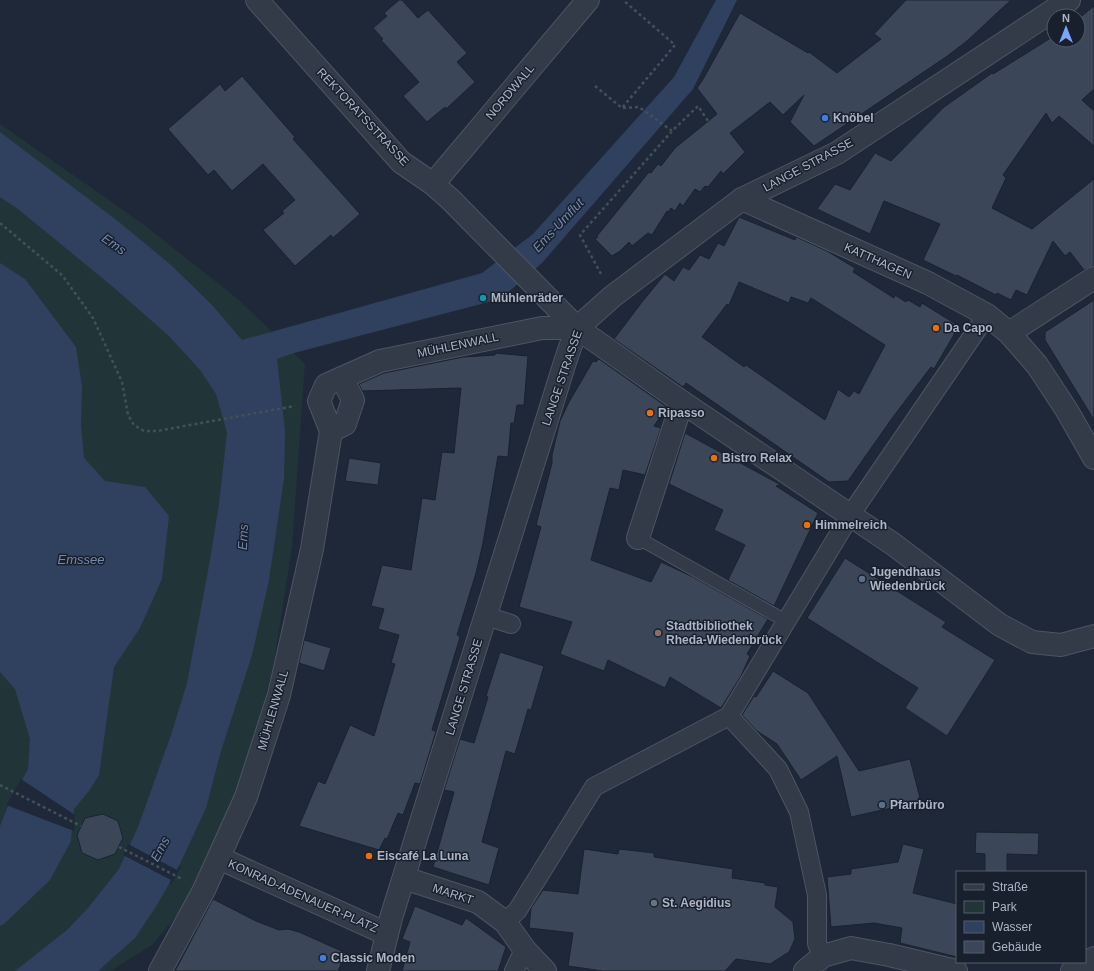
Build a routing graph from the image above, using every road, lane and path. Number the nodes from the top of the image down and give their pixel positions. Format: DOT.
graph roads {
  1 [pos="257,0"];
  2 [pos="588,0"];
  3 [pos="623,0"];
  4 [pos="1069,0"];
  5 [pos="595,86"];
  6 [pos="622,108"];
  7 [pos="708,121"];
  8 [pos="672,131"];
  9 [pos="433,184"];
  10 [pos="742,199"];
  11 [pos="0,223"];
  12 [pos="1094,278"];
  13 [pos="613,296"];
  14 [pos="986,315"];
  15 [pos="577,328"];
  16 [pos="1009,333"];
  17 [pos="342,378"];
  18 [pos="682,402"];
  19 [pos="302,404"];
  20 [pos="331,431"];
  21 [pos="1094,458"];
  22 [pos="851,514"];
  23 [pos="638,538"];
  24 [pos="486,616"];
  25 [pos="786,621"];
  26 [pos="511,624"];
  27 [pos="1094,636"];
  28 [pos="729,716"];
  29 [pos="0,785"];
  30 [pos="81,826"];
  31 [pos="119,847"];
  32 [pos="220,858"];
  33 [pos="178,877"];
  34 [pos="404,878"];
  35 [pos="505,922"];
  36 [pos="387,934"];
  37 [pos="525,950"];
  38 [pos="822,956"];
  39 [pos="1094,958"];
  40 [pos="160,971"];
  41 [pos="378,971"];
  42 [pos="514,971"];
  43 [pos="545,971"];
  44 [pos="805,971"];
  45 [pos="956,971"];
  46 [pos="1072,971"];
  1 -- 9 [label="street, REKTORATSSTRASSE"];
  2 -- 9 [label="street, NORDWALL"];
  3 -- 6 [label="path"];
  4 -- 10 [label="street, LANGE STRASSE"];
  5 -- 6 [label="path"];
  6 -- 8 [label="path"];
  7 -- 8 [label="path"];
  8 -- 13 [label="path"];
  9 -- 15 [label="street, REKTORATSSTRASSE"];
  10 -- 13 [label="street, LANGE STRASSE"];
  10 -- 14 [label="street, KATTHAGEN"];
  11 -- 19 [label="path"];
  12 -- 16 [label="street"];
  13 -- 15 [label="street, LANGE STRASSE"];
  14 -- 16 [label="street, KATTHAGEN"];
  14 -- 22 [label="street"];
  15 -- 17 [label="street, MÜHLENWALL"];
  15 -- 18 [label="street, REKTORATSSTRASSE"];
  15 -- 24 [label="street, LANGE STRASSE"];
  16 -- 21 [label="street, KATTHAGEN"];
  17 -- 20 [label="street"];
  17 -- 20 [label="street, MÜHLENWALL"];
  18 -- 22 [label="street, REKTORATSSTRASSE"];
  18 -- 23 [label="street"];
  20 -- 32 [label="street, MÜHLENWALL"];
  22 -- 25 [label="street"];
  22 -- 27 [label="street, REKTORATSSTRASSE"];
  23 -- 25 [label="lane"];
  24 -- 26 [label="street"];
  24 -- 34 [label="street, LANGE STRASSE"];
  25 -- 28 [label="street"];
  28 -- 35 [label="street"];
  28 -- 38 [label="street"];
  29 -- 30 [label="path"];
  31 -- 33 [label="path"];
  32 -- 36 [label="street, KONRAD-ADENAUER-PLATZ"];
  32 -- 40 [label="street, MÜHLENWALL"];
  34 -- 35 [label="street, MARKT"];
  34 -- 36 [label="street, LANGE STRASSE"];
  35 -- 37 [label="street, MARKT"];
  36 -- 41 [label="street, LANGE STRASSE"];
  37 -- 42 [label="street"];
  37 -- 43 [label="street, MARKT"];
  38 -- 44 [label="street"];
  38 -- 45 [label="street"];
  39 -- 46 [label="street"];
}
